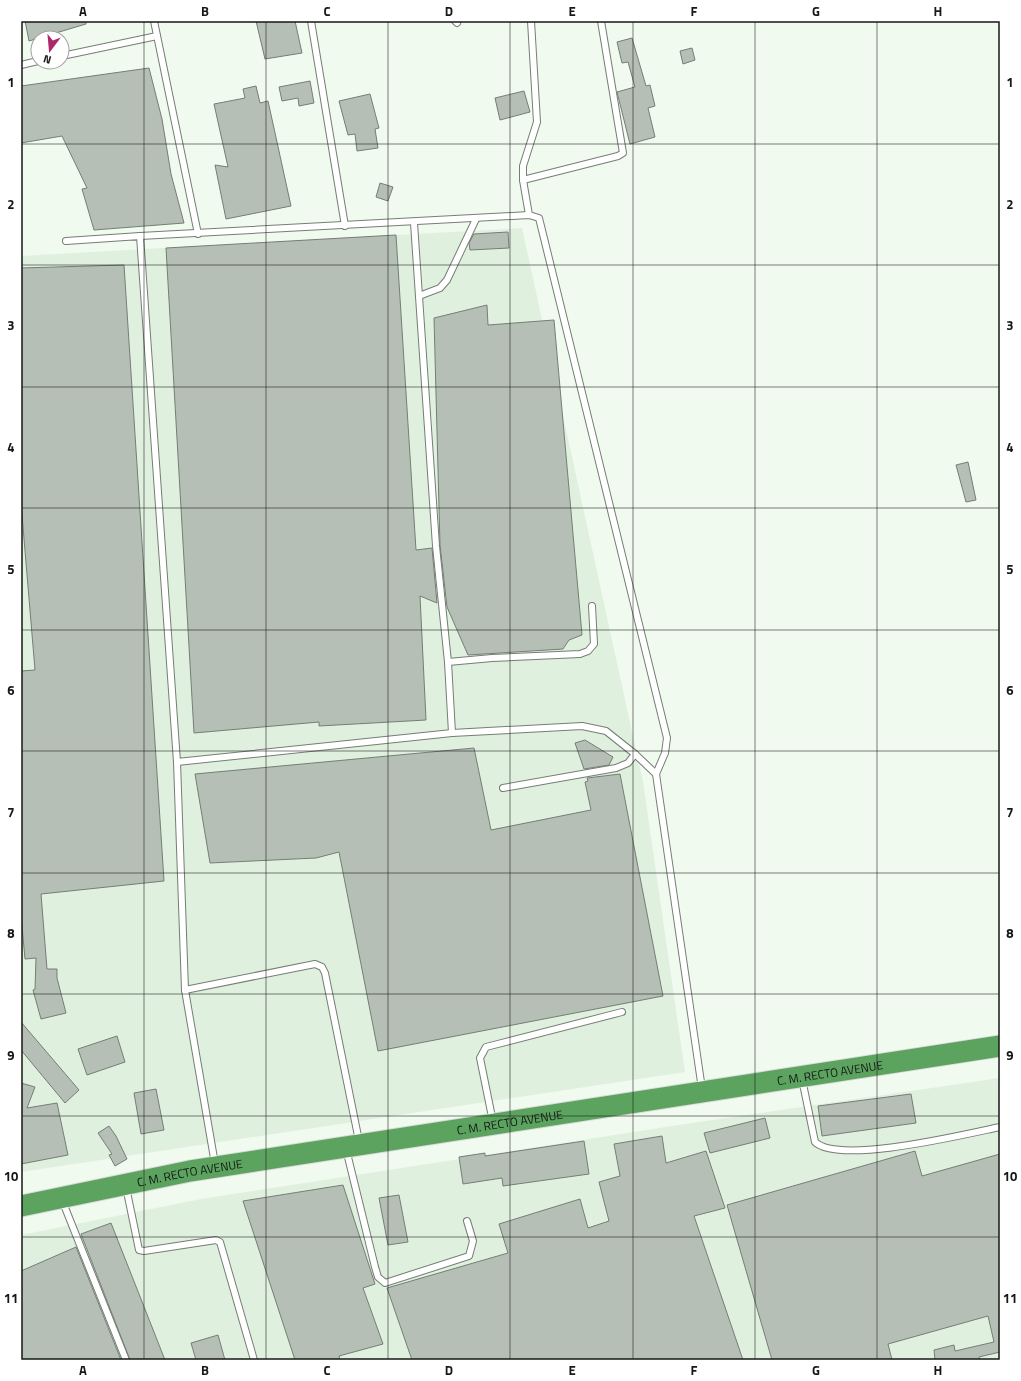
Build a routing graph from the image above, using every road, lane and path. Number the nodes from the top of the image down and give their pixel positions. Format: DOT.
graph roads {
  1 [pos="154,21"];
  2 [pos="311,21"];
  3 [pos="531,21"];
  4 [pos="601,21"];
  5 [pos="157,36"];
  6 [pos="70,54"];
  7 [pos="523,180"];
  8 [pos="529,215"];
  9 [pos="476,219"];
  10 [pos="414,223"];
  11 [pos="345,226"];
  12 [pos="198,234"];
  13 [pos="140,236"];
  14 [pos="66,241"];
  15 [pos="419,296"];
  16 [pos="592,606"];
  17 [pos="448,662"];
  18 [pos="452,733"];
  19 [pos="635,754"];
  20 [pos="177,762"];
  21 [pos="656,774"];
  22 [pos="503,788"];
  23 [pos="185,990"];
  24 [pos="622,1012"];
  25 [pos="1000,1046"];
  26 [pos="801,1077"];
  27 [pos="703,1091"];
  28 [pos="494,1124"];
  29 [pos="1000,1127"];
  30 [pos="353,1146"];
  31 [pos="215,1168"];
  32 [pos="125,1184"];
  33 [pos="61,1197"];
  34 [pos="21,1206"];
  35 [pos="467,1220"];
  36 [pos="126,1360"];
  37 [pos="254,1360"];
  1 -- 5 [label="lane"];
  2 -- 11 [label="lane"];
  3 -- 7 [label="lane"];
  4 -- 7 [label="lane"];
  5 -- 6 [label="lane"];
  5 -- 12 [label="lane"];
  7 -- 8 [label="lane"];
  8 -- 9 [label="lane"];
  8 -- 21 [label="lane"];
  9 -- 10 [label="lane"];
  9 -- 15 [label="lane"];
  10 -- 11 [label="lane"];
  10 -- 15 [label="lane"];
  11 -- 12 [label="lane"];
  12 -- 13 [label="lane"];
  13 -- 14 [label="lane"];
  13 -- 20 [label="lane"];
  15 -- 17 [label="lane"];
  16 -- 17 [label="lane"];
  17 -- 18 [label="lane"];
  18 -- 19 [label="lane"];
  18 -- 20 [label="lane"];
  19 -- 21 [label="lane"];
  19 -- 22 [label="lane"];
  20 -- 23 [label="lane"];
  21 -- 27 [label="lane"];
  23 -- 30 [label="lane"];
  23 -- 31 [label="lane"];
  24 -- 28 [label="lane"];
  25 -- 26 [label="highway, C. M. RECTO AVENUE"];
  26 -- 27 [label="highway, C. M. RECTO AVENUE"];
  26 -- 29 [label="lane"];
  27 -- 28 [label="highway, C. M. RECTO AVENUE"];
  28 -- 30 [label="highway, C. M. RECTO AVENUE"];
  30 -- 31 [label="highway, C. M. RECTO AVENUE"];
  30 -- 35 [label="lane"];
  31 -- 32 [label="highway, C. M. RECTO AVENUE"];
  32 -- 33 [label="highway, C. M. RECTO AVENUE"];
  32 -- 37 [label="lane"];
  33 -- 34 [label="highway, C. M. RECTO AVENUE"];
  33 -- 36 [label="lane"];
}
